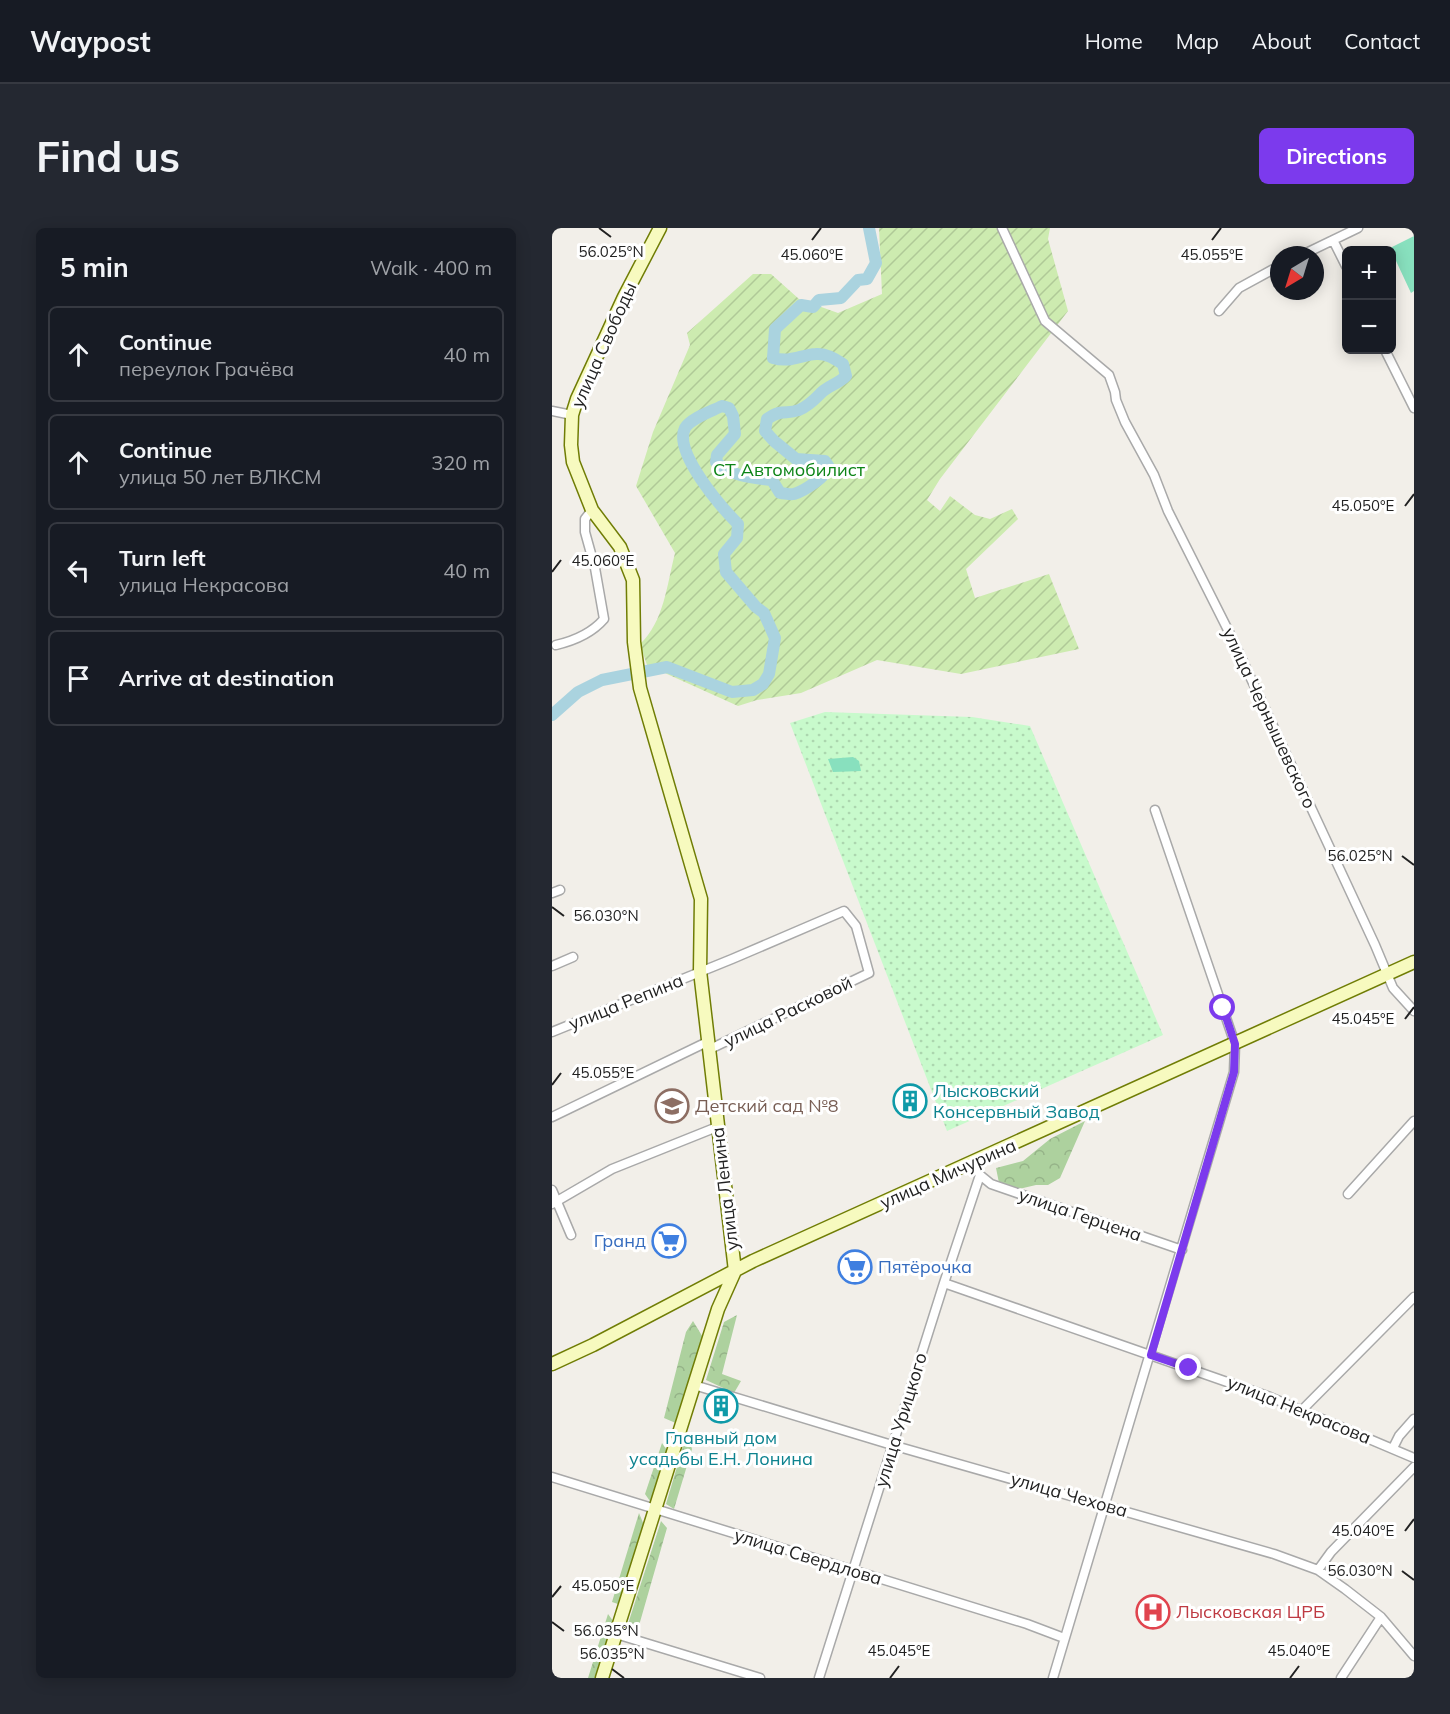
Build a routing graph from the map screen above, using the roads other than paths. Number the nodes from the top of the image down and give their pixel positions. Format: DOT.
graph roads {
  1 [pos="660,228"];
  2 [pos="1002,228"];
  3 [pos="1358,228"];
  4 [pos="1341,231"];
  5 [pos="1333,240"];
  6 [pos="1321,246"];
  7 [pos="1342,257"];
  8 [pos="1270,271"];
  9 [pos="1219,311"];
  10 [pos="1387,354"];
  11 [pos="1414,408"];
  12 [pos="552,411"];
  13 [pos="572,415"];
  14 [pos="592,510"];
  15 [pos="634,642"];
  16 [pos="556,645"];
  17 [pos="1155,810"];
  18 [pos="573,957"];
  19 [pos="1414,962"];
  20 [pos="552,966"];
  21 [pos="700,971"];
  22 [pos="869,973"];
  23 [pos="1387,974"];
  24 [pos="1414,1011"];
  25 [pos="552,1032"];
  26 [pos="1235,1044"];
  27 [pos="707,1046"];
  28 [pos="552,1117"];
  29 [pos="1414,1121"];
  30 [pos="717,1127"];
  31 [pos="974,1163"];
  32 [pos="980,1175"];
  33 [pos="552,1190"];
  34 [pos="1348,1194"];
  35 [pos="555,1203"];
  36 [pos="571,1235"];
  37 [pos="1182,1250"];
  38 [pos="735,1271"];
  39 [pos="944,1283"];
  40 [pos="700,1288"];
  41 [pos="1414,1297"];
  42 [pos="718,1309"];
  43 [pos="1151,1355"];
  44 [pos="552,1364"];
  45 [pos="694,1385"];
  46 [pos="1303,1409"];
  47 [pos="1414,1419"];
  48 [pos="892,1445"];
  49 [pos="1393,1448"];
  50 [pos="1414,1458"];
  51 [pos="1414,1467"];
  52 [pos="552,1477"];
  53 [pos="1105,1506"];
  54 [pos="655,1510"];
  55 [pos="853,1570"];
  56 [pos="1318,1570"];
  57 [pos="1381,1617"];
  58 [pos="616,1634"];
  59 [pos="1064,1638"];
  60 [pos="1414,1656"];
  61 [pos="602,1678"];
  62 [pos="760,1678"];
  63 [pos="819,1678"];
  64 [pos="1053,1678"];
  65 [pos="1341,1678"];
  1 -- 13 [label="main road, улица Свободы"];
  2 -- 23 [label="street, улица Чернышевского"];
  3 -- 4 [label="street"];
  4 -- 5 [label="street"];
  5 -- 6 [label="street"];
  5 -- 7 [label="street"];
  8 -- 9 [label="street"];
  10 -- 11 [label="street"];
  12 -- 13 [label="street"];
  13 -- 14 [label="main road, улица Свободы"];
  14 -- 15 [label="main road, улица Свободы"];
  14 -- 16 [label="street"];
  15 -- 21 [label="main road, улица Ленина"];
  17 -- 26 [label="street"];
  18 -- 20 [label="street"];
  19 -- 23 [label="main road, улица Мичурина"];
  21 -- 22 [label="street, улица Репина"];
  21 -- 25 [label="street, улица Репина"];
  21 -- 27 [label="main road, улица Ленина"];
  22 -- 27 [label="street, улица Расковой"];
  23 -- 24 [label="street, улица Чернышевского"];
  23 -- 26 [label="main road, улица Мичурина"];
  26 -- 31 [label="main road, улица Мичурина"];
  26 -- 37 [label="street"];
  27 -- 28 [label="street, улица Расковой"];
  27 -- 30 [label="main road, улица Ленина"];
  29 -- 34 [label="street"];
  30 -- 35 [label="street"];
  30 -- 38 [label="main road, улица Ленина"];
  31 -- 32 [label="street"];
  31 -- 38 [label="main road, улица Мичурина"];
  32 -- 37 [label="street, улица Герцена"];
  32 -- 39 [label="street, улица Урицкого"];
  33 -- 35 [label="street"];
  35 -- 36 [label="street"];
  37 -- 43 [label="street"];
  38 -- 40 [label="main road, улица Мичурина"];
  38 -- 42 [label="main road, улица Ленина"];
  39 -- 43 [label="street, улица Некрасова"];
  39 -- 48 [label="street, улица Урицкого"];
  40 -- 42 [label="main road"];
  40 -- 44 [label="main road, улица Мичурина"];
  41 -- 46 [label="street"];
  42 -- 45 [label="main road, улица Ленина"];
  43 -- 46 [label="street, улица Некрасова"];
  43 -- 53 [label="street"];
  45 -- 48 [label="street, улица Чехова"];
  45 -- 54 [label="main road, улица Ленина"];
  46 -- 49 [label="street, улица Некрасова"];
  47 -- 49 [label="street"];
  48 -- 53 [label="street, улица Чехова"];
  48 -- 55 [label="street, улица Урицкого"];
  49 -- 50 [label="street, улица Некрасова"];
  51 -- 56 [label="street"];
  52 -- 54 [label="street, улица Свердлова"];
  53 -- 56 [label="street, улица Чехова"];
  53 -- 59 [label="street"];
  54 -- 55 [label="street, улица Свердлова"];
  54 -- 58 [label="main road, улица Ленина"];
  55 -- 59 [label="street, улица Свердлова"];
  55 -- 63 [label="street, улица Урицкого"];
  56 -- 57 [label="street, улица Чехова"];
  57 -- 60 [label="street, улица Чехова"];
  57 -- 65 [label="street"];
  58 -- 61 [label="main road, улица Ленина"];
  58 -- 62 [label="street"];
  59 -- 64 [label="street"];
}
